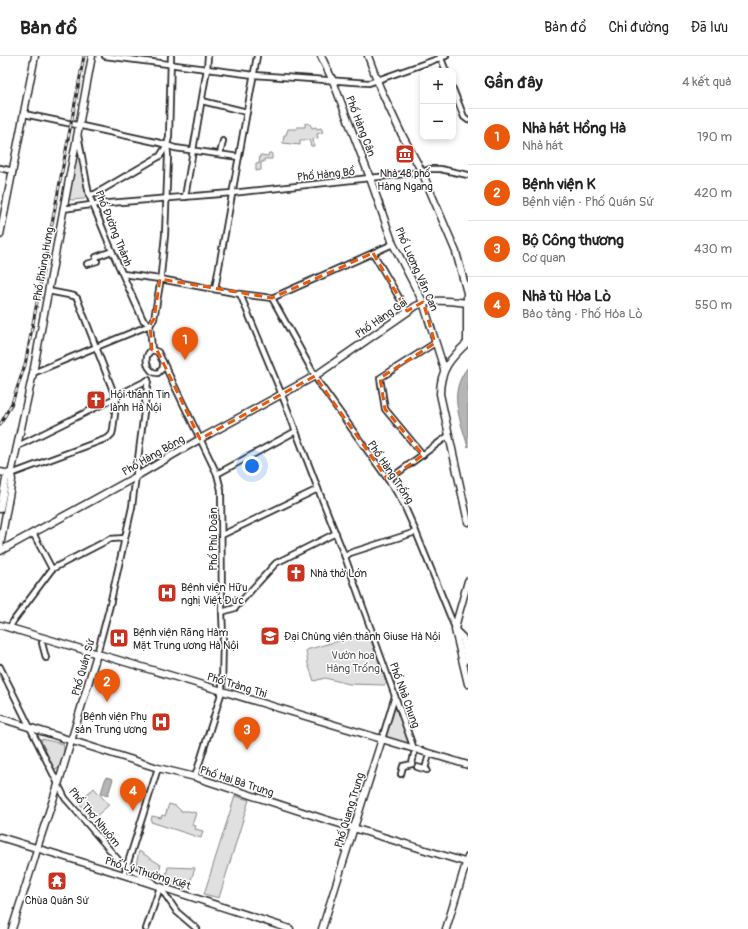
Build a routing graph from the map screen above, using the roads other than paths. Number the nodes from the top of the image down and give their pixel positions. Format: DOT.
graph roads {
  1 [pos="36,56"];
  2 [pos="92,56"];
  3 [pos="105,56"];
  4 [pos="171,56"];
  5 [pos="208,56"];
  6 [pos="257,56"];
  7 [pos="321,56"];
  8 [pos="368,56"];
  9 [pos="446,56"];
  10 [pos="440,57"];
  11 [pos="170,64"];
  12 [pos="445,68"];
  13 [pos="207,69"];
  14 [pos="254,75"];
  15 [pos="376,80"];
  16 [pos="333,81"];
  17 [pos="456,96"];
  18 [pos="202,101"];
  19 [pos="247,112"];
  20 [pos="24,114"];
  21 [pos="466,118"];
  22 [pos="79,125"];
  23 [pos="78,132"];
  24 [pos="223,141"];
  25 [pos="167,146"];
  26 [pos="193,151"];
  27 [pos="220,154"];
  28 [pos="239,157"];
  29 [pos="0,168"];
  30 [pos="13,171"];
  31 [pos="422,172"];
  32 [pos="468,175"];
  33 [pos="370,178"];
  34 [pos="232,193"];
  35 [pos="89,195"];
  36 [pos="184,197"];
  37 [pos="166,198"];
  38 [pos="93,205"];
  39 [pos="63,209"];
  40 [pos="0,235"];
  41 [pos="393,244"];
  42 [pos="112,251"];
  43 [pos="373,253"];
  44 [pos="87,264"];
  45 [pos="123,274"];
  46 [pos="160,279"];
  47 [pos="215,289"];
  48 [pos="48,292"];
  49 [pos="240,294"];
  50 [pos="272,298"];
  51 [pos="423,302"];
  52 [pos="468,303"];
  53 [pos="407,311"];
  54 [pos="150,325"];
  55 [pos="436,343"];
  56 [pos="467,343"];
  57 [pos="96,347"];
  58 [pos="152,350"];
  59 [pos="163,362"];
  60 [pos="444,369"];
  61 [pos="33,373"];
  62 [pos="315,376"];
  63 [pos="282,395"];
  64 [pos="118,397"];
  65 [pos="296,431"];
  66 [pos="448,436"];
  67 [pos="200,439"];
  68 [pos="18,446"];
  69 [pos="423,455"];
  70 [pos="0,472"];
  71 [pos="11,474"];
  72 [pos="217,474"];
  73 [pos="137,476"];
  74 [pos="388,480"];
  75 [pos="318,489"];
  76 [pos="0,509"];
  77 [pos="468,522"];
  78 [pos="416,532"];
  79 [pos="33,533"];
  80 [pos="336,533"];
  81 [pos="222,535"];
  82 [pos="125,538"];
  83 [pos="0,546"];
  84 [pos="0,551"];
  85 [pos="345,557"];
  86 [pos="52,568"];
  87 [pos="468,581"];
  88 [pos="222,612"];
  89 [pos="0,625"];
  90 [pos="9,628"];
  91 [pos="455,630"];
  92 [pos="42,643"];
  93 [pos="97,654"];
  94 [pos="46,658"];
  95 [pos="468,660"];
  96 [pos="0,667"];
  97 [pos="468,684"];
  98 [pos="222,691"];
  99 [pos="396,696"];
  100 [pos="0,718"];
  101 [pos="30,727"];
  102 [pos="382,739"];
  103 [pos="71,740"];
  104 [pos="414,751"];
  105 [pos="428,758"];
  106 [pos="468,765"];
  107 [pos="417,767"];
  108 [pos="158,768"];
  109 [pos="401,774"];
  110 [pos="195,777"];
  111 [pos="58,785"];
  112 [pos="354,828"];
  113 [pos="0,837"];
  114 [pos="37,849"];
  115 [pos="467,861"];
  116 [pos="127,866"];
  117 [pos="124,875"];
  118 [pos="160,887"];
  119 [pos="12,929"];
  120 [pos="146,929"];
  121 [pos="197,929"];
  122 [pos="290,929"];
  123 [pos="322,929"];
  124 [pos="446,929"];
  1 -- 20 [label="street"];
  2 -- 22 [label="street, Phố Phùng Hưng"];
  3 -- 11 [label="street"];
  4 -- 11 [label="street"];
  5 -- 13 [label="street"];
  6 -- 14 [label="street"];
  7 -- 16 [label="street, Phố Hàng Cân"];
  8 -- 15 [label="street"];
  9 -- 10 [label="street"];
  10 -- 12 [label="street"];
  10 -- 15 [label="street"];
  11 -- 13 [label="street"];
  11 -- 25 [label="street"];
  13 -- 14 [label="street"];
  13 -- 18 [label="street"];
  14 -- 16 [label="street"];
  14 -- 19 [label="street"];
  15 -- 16 [label="street"];
  15 -- 31 [label="street"];
  16 -- 33 [label="street, Phố Hàng Cân"];
  17 -- 21 [label="street"];
  18 -- 19 [label="street"];
  18 -- 26 [label="street"];
  19 -- 28 [label="street"];
  20 -- 22 [label="street"];
  20 -- 30 [label="street"];
  22 -- 23 [label="street, Phố Phùng Hưng"];
  22 -- 25 [label="street"];
  23 -- 35 [label="street, Phố Đường Thành"];
  23 -- 39 [label="street, Phố Phùng Hưng"];
  24 -- 27 [label="street"];
  25 -- 26 [label="street"];
  25 -- 35 [label="street"];
  25 -- 37 [label="street"];
  26 -- 27 [label="street"];
  26 -- 36 [label="street"];
  27 -- 28 [label="street"];
  28 -- 34 [label="street"];
  29 -- 30 [label="street"];
  30 -- 40 [label="street"];
  31 -- 32 [label="street, Phố Hàng Bồ"];
  31 -- 33 [label="street, Phố Hàng Bồ"];
  31 -- 52 [label="street"];
  33 -- 34 [label="street, Phố Hàng Bồ"];
  33 -- 41 [label="street, Phố Lương Văn Can"];
  34 -- 36 [label="street, Phố Hàng Bồ"];
  34 -- 47 [label="street"];
  35 -- 38 [label="street, Phố Đường Thành"];
  36 -- 37 [label="street, Phố Hàng Bồ"];
  37 -- 38 [label="street, Phố Hàng Bồ"];
  37 -- 46 [label="street"];
  38 -- 39 [label="street, Phố Hàng Bồ"];
  38 -- 42 [label="street, Phố Đường Thành"];
  39 -- 48 [label="street, Phố Phùng Hưng"];
  41 -- 43 [label="street"];
  41 -- 51 [label="street, Phố Lương Văn Can"];
  42 -- 44 [label="street"];
  42 -- 45 [label="street, Phố Đường Thành"];
  43 -- 50 [label="street"];
  43 -- 53 [label="street"];
  45 -- 46 [label="street"];
  45 -- 54 [label="street, Phố Đường Thành"];
  46 -- 47 [label="street"];
  46 -- 54 [label="street"];
  47 -- 49 [label="street"];
  48 -- 57 [label="street"];
  48 -- 61 [label="street, Phố Phùng Hưng"];
  49 -- 50 [label="street"];
  49 -- 63 [label="street, Phố Nhà Chung"];
  50 -- 62 [label="street, Phố Hàng Trống"];
  51 -- 52 [label="street, Phố Hàng Gai"];
  51 -- 53 [label="street, Phố Hàng Gai"];
  51 -- 55 [label="street, Phố Lương Văn Can"];
  52 -- 56 [label="street"];
  53 -- 62 [label="street, Phố Hàng Gai"];
  54 -- 57 [label="street"];
  54 -- 58 [label="street"];
  55 -- 60 [label="street, Phố Lương Văn Can"];
  55 -- 69 [label="street"];
  56 -- 60 [label="street"];
  57 -- 61 [label="street"];
  57 -- 64 [label="street"];
  58 -- 59 [label="street"];
  58 -- 59 [label="street"];
  59 -- 67 [label="street"];
  60 -- 66 [label="street"];
  61 -- 68 [label="street, Phố Phùng Hưng"];
  62 -- 63 [label="street, Phố Hàng Bông"];
  62 -- 74 [label="street, Phố Hàng Trống"];
  63 -- 65 [label="street, Phố Nhà Chung"];
  63 -- 67 [label="street, Phố Hàng Bông"];
  64 -- 68 [label="street"];
  64 -- 71 [label="street"];
  64 -- 73 [label="street, Phố Quán Sứ"];
  65 -- 72 [label="street"];
  65 -- 75 [label="street, Phố Nhà Chung"];
  66 -- 69 [label="street"];
  66 -- 77 [label="street"];
  67 -- 72 [label="street, Phố Phủ Doãn"];
  67 -- 73 [label="street, Phố Hàng Bông"];
  68 -- 71 [label="street, Phố Phùng Hưng"];
  69 -- 74 [label="street"];
  70 -- 71 [label="street"];
  71 -- 76 [label="street, Phố Phùng Hưng"];
  71 -- 83 [label="street, Phố Phùng Hưng"];
  72 -- 81 [label="street, Phố Phủ Doãn"];
  73 -- 79 [label="street, Phố Hàng Bông"];
  73 -- 82 [label="street, Phố Quán Sứ"];
  74 -- 78 [label="street, Phố Hàng Trống"];
  75 -- 80 [label="street, Phố Nhà Chung"];
  75 -- 81 [label="street"];
  78 -- 85 [label="street"];
  78 -- 91 [label="street, Phố Hàng Trống"];
  79 -- 84 [label="street, Phố Hàng Bông"];
  79 -- 86 [label="street"];
  80 -- 85 [label="street, Phố Nhà Chung"];
  80 -- 88 [label="street"];
  81 -- 88 [label="street, Phố Phủ Doãn"];
  82 -- 86 [label="street"];
  82 -- 93 [label="street, Phố Quán Sứ"];
  85 -- 99 [label="street, Phố Nhà Chung"];
  86 -- 90 [label="street"];
  87 -- 91 [label="street"];
  88 -- 98 [label="street, Phố Phủ Doãn"];
  89 -- 90 [label="street, Phố Tràng Thi"];
  90 -- 93 [label="street, Phố Tràng Thi"];
  91 -- 95 [label="street"];
  91 -- 97 [label="street"];
  92 -- 94 [label="street"];
  93 -- 98 [label="street, Phố Tràng Thi"];
  93 -- 103 [label="street, Phố Quán Sứ"];
  96 -- 101 [label="street, Phố Thợ Nhuộm"];
  98 -- 102 [label="street, Phố Tràng Thi"];
  98 -- 110 [label="street, Phố Phủ Doãn"];
  99 -- 102 [label="street, Phố Quang Trung"];
  99 -- 104 [label="street, Phố Nhà Chung"];
  100 -- 101 [label="street, Phố Hai Bà Trưng"];
  101 -- 103 [label="street, Phố Hai Bà Trưng"];
  101 -- 111 [label="street, Phố Thợ Nhuộm"];
  102 -- 104 [label="street, Phố Tràng Thi"];
  102 -- 112 [label="street, Phố Quang Trung"];
  103 -- 108 [label="street, Phố Hai Bà Trưng"];
  103 -- 111 [label="street, Phố Quán Sứ"];
  104 -- 106 [label="street, Phố Tràng Thi"];
  104 -- 109 [label="street"];
  105 -- 107 [label="street"];
  108 -- 110 [label="street, Phố Hai Bà Trưng"];
  108 -- 116 [label="street"];
  110 -- 112 [label="street, Phố Hai Bà Trưng"];
  111 -- 114 [label="street, Phố Quán Sứ"];
  111 -- 116 [label="street, Phố Thợ Nhuộm"];
  112 -- 115 [label="street, Phố Hai Bà Trưng"];
  112 -- 123 [label="street, Phố Quang Trung"];
  113 -- 114 [label="street, Phố Lý Thường Kiệt"];
  114 -- 117 [label="street, Phố Lý Thường Kiệt"];
  114 -- 119 [label="street, Phố Quán Sứ"];
  115 -- 124 [label="street"];
  116 -- 117 [label="street"];
  116 -- 118 [label="street, Phố Thợ Nhuộm"];
  117 -- 118 [label="street, Phố Lý Thường Kiệt"];
  118 -- 120 [label="street"];
  118 -- 121 [label="street, Phố Thợ Nhuộm"];
  118 -- 122 [label="street, Phố Lý Thường Kiệt"];
}
